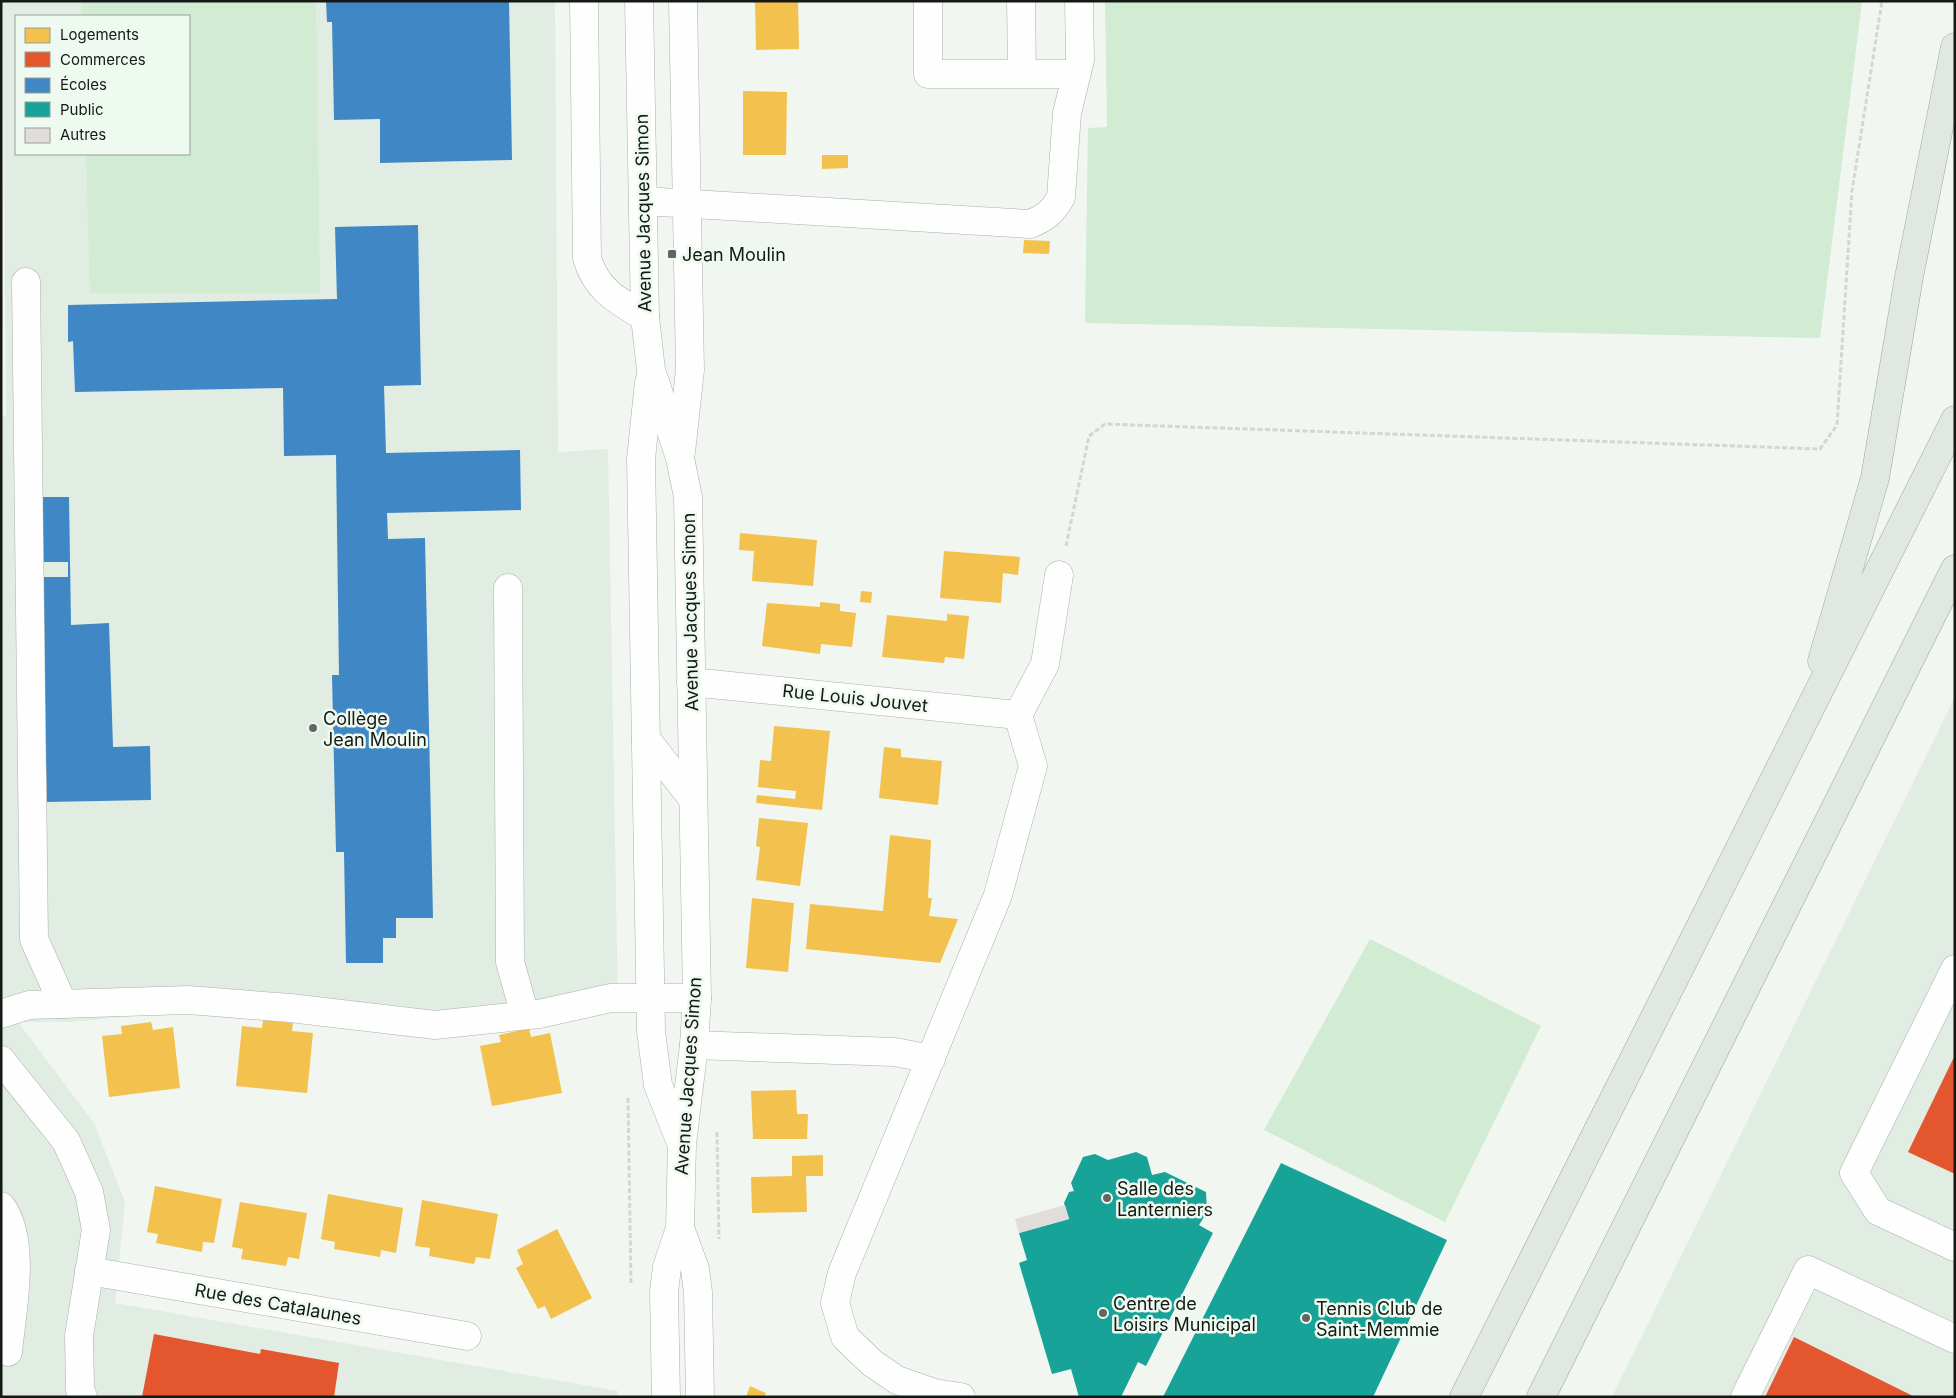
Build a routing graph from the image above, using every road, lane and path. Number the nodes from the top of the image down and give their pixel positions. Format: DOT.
graph roads {
  1 [pos="584,1"];
  2 [pos="639,1"];
  3 [pos="683,1"];
  4 [pos="928,1"];
  5 [pos="1021,1"];
  6 [pos="1079,1"];
  7 [pos="1882,1"];
  8 [pos="1955,47"];
  9 [pos="1022,72"];
  10 [pos="1076,74"];
  11 [pos="643,201"];
  12 [pos="686,204"];
  13 [pos="26,282"];
  14 [pos="645,317"];
  15 [pos="651,370"];
  16 [pos="1955,420"];
  17 [pos="680,458"];
  18 [pos="1955,569"];
  19 [pos="1059,575"];
  20 [pos="508,588"];
  21 [pos="691,682"];
  22 [pos="1018,715"];
  23 [pos="1806,720"];
  24 [pos="646,739"];
  25 [pos="693,799"];
  26 [pos="1955,969"];
  27 [pos="650,998"];
  28 [pos="697,998"];
  29 [pos="63,1004"];
  30 [pos="1,1014"];
  31 [pos="525,1015"];
  32 [pos="694,1045"];
  33 [pos="931,1059"];
  34 [pos="1,1060"];
  35 [pos="682,1144"];
  36 [pos="1,1206"];
  37 [pos="680,1228"];
  38 [pos="1955,1247"];
  39 [pos="89,1271"];
  40 [pos="467,1336"];
  41 [pos="1955,1339"];
  42 [pos="8,1352"];
  43 [pos="83,1397"];
  44 [pos="666,1397"];
  45 [pos="700,1397"];
  46 [pos="961,1397"];
  47 [pos="1464,1397"];
  48 [pos="1541,1397"];
  49 [pos="1745,1397"];
  1 -- 14 [label="street"];
  2 -- 11 [label="street, Avenue Jacques Simon"];
  3 -- 12 [label="street"];
  4 -- 9 [label="street"];
  5 -- 9 [label="street"];
  6 -- 10 [label="street"];
  7 -- 19 [label="path"];
  8 -- 23 [label="main road"];
  9 -- 10 [label="street"];
  10 -- 12 [label="street"];
  11 -- 12 [label="street"];
  11 -- 14 [label="street, Avenue Jacques Simon"];
  12 -- 17 [label="street"];
  13 -- 29 [label="street"];
  14 -- 15 [label="street, Avenue Jacques Simon"];
  15 -- 17 [label="street, Avenue Jacques Simon"];
  15 -- 24 [label="street"];
  16 -- 23 [label="main road"];
  17 -- 21 [label="street, Avenue Jacques Simon"];
  18 -- 48 [label="main road"];
  19 -- 22 [label="street"];
  20 -- 31 [label="street"];
  21 -- 22 [label="street, Rue Louis Jouvet"];
  21 -- 25 [label="street, Avenue Jacques Simon"];
  22 -- 33 [label="street"];
  23 -- 47 [label="main road"];
  24 -- 25 [label="street"];
  24 -- 27 [label="street"];
  25 -- 28 [label="street, Avenue Jacques Simon"];
  26 -- 38 [label="street"];
  27 -- 28 [label="street"];
  27 -- 31 [label="street"];
  27 -- 35 [label="street"];
  28 -- 32 [label="street, Avenue Jacques Simon"];
  29 -- 30 [label="street"];
  29 -- 31 [label="street"];
  32 -- 33 [label="street"];
  32 -- 35 [label="street, Avenue Jacques Simon"];
  33 -- 46 [label="street"];
  34 -- 39 [label="street"];
  35 -- 37 [label="street, Avenue Jacques Simon"];
  36 -- 42 [label="street"];
  37 -- 44 [label="street, Avenue Jacques Simon"];
  37 -- 45 [label="street, Avenue Jacques Simon"];
  39 -- 40 [label="street, Rue des Catalaunes"];
  39 -- 43 [label="street"];
  41 -- 49 [label="street"];
}
